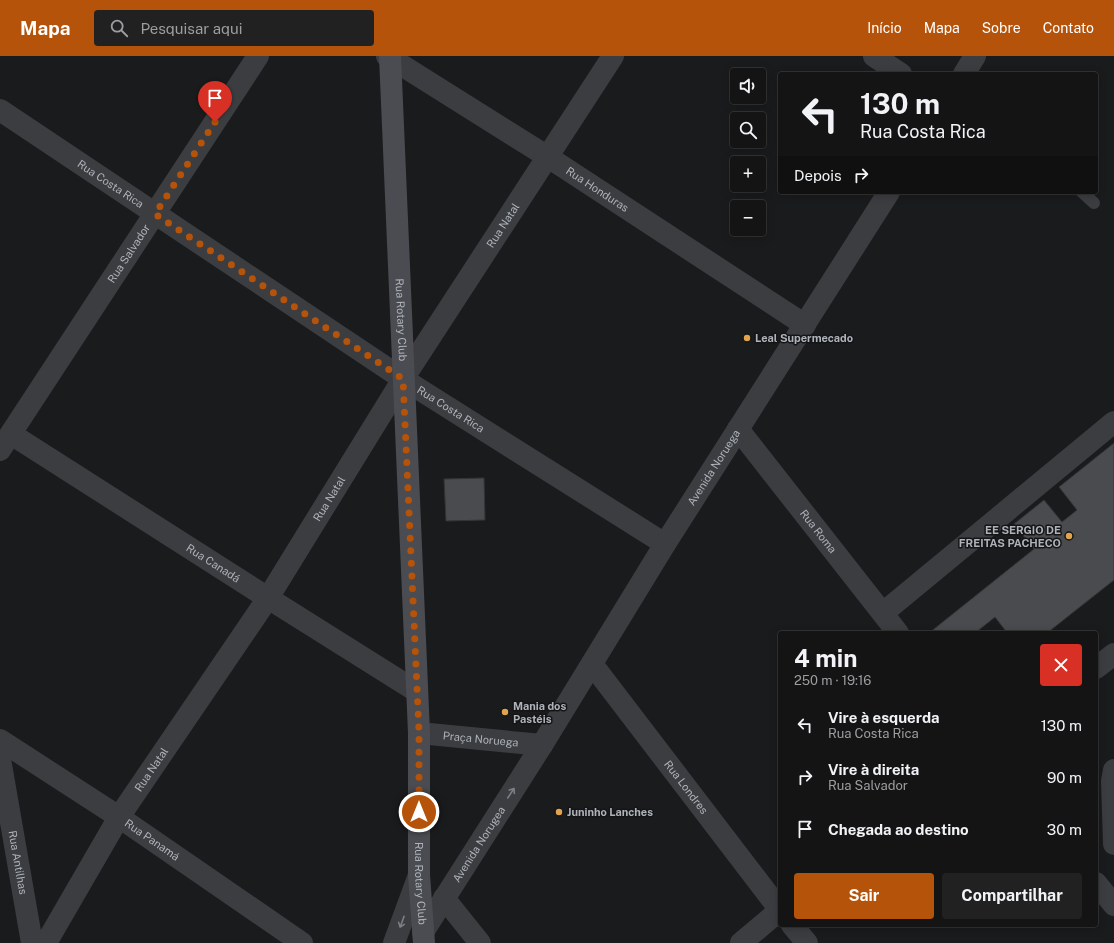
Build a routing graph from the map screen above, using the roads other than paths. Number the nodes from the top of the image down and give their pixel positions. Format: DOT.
graph roads {
  1 [pos="258,56"];
  2 [pos="389,56"];
  3 [pos="613,56"];
  4 [pos="874,56"];
  5 [pos="975,56"];
  6 [pos="898,72"];
  7 [pos="965,72"];
  8 [pos="0,110"];
  9 [pos="548,157"];
  10 [pos="888,194"];
  11 [pos="1084,194"];
  12 [pos="1094,202"];
  13 [pos="155,214"];
  14 [pos="805,325"];
  15 [pos="403,379"];
  16 [pos="1114,422"];
  17 [pos="738,429"];
  18 [pos="5,442"];
  19 [pos="665,544"];
  20 [pos="268,598"];
  21 [pos="883,613"];
  22 [pos="896,631"];
  23 [pos="1114,654"];
  24 [pos="592,664"];
  25 [pos="1098,666"];
  26 [pos="416,691"];
  27 [pos="419,732"];
  28 [pos="0,740"];
  29 [pos="542,745"];
  30 [pos="0,759"];
  31 [pos="1114,770"];
  32 [pos="3,793"];
  33 [pos="119,817"];
  34 [pos="1114,844"];
  35 [pos="419,875"];
  36 [pos="1098,885"];
  37 [pos="444,898"];
  38 [pos="1114,905"];
  39 [pos="778,907"];
  40 [pos="778,912"];
  41 [pos="794,927"];
  42 [pos="420,940"];
  43 [pos="32,943"];
  44 [pos="46,943"];
  45 [pos="302,943"];
  46 [pos="394,943"];
  47 [pos="480,943"];
  48 [pos="741,943"];
  49 [pos="807,943"];
  1 -- 13 [label="street, Rua Salvador"];
  2 -- 9 [label="street, Rua Honduras"];
  2 -- 15 [label="main road, Rua Rotary Club"];
  3 -- 9 [label="street, Rua Natal"];
  4 -- 6 [label="street"];
  5 -- 7 [label="street"];
  8 -- 13 [label="street, Rua Costa Rica"];
  9 -- 14 [label="street, Rua Honduras"];
  9 -- 15 [label="street, Rua Natal"];
  10 -- 14 [label="street, Avenida Noruega"];
  11 -- 12 [label="lane"];
  13 -- 15 [label="street, Rua Costa Rica"];
  13 -- 18 [label="street, Rua Salvador"];
  14 -- 17 [label="street, Avenida Noruega"];
  15 -- 19 [label="street, Rua Costa Rica"];
  15 -- 20 [label="street, Rua Natal"];
  15 -- 26 [label="main road, Rua Rotary Club"];
  16 -- 21 [label="street"];
  17 -- 19 [label="street, Avenida Noruega"];
  17 -- 21 [label="street, Rua Roma"];
  18 -- 20 [label="street, Rua Canadá"];
  19 -- 24 [label="street, Avenida Noruega"];
  20 -- 26 [label="street, Rua Canadá"];
  20 -- 33 [label="street, Rua Natal"];
  21 -- 22 [label="street, Rua Roma"];
  23 -- 25 [label="street"];
  24 -- 29 [label="street, Avenida Noruega"];
  24 -- 39 [label="street, Rua Londres"];
  26 -- 27 [label="main road, Rua Rotary Club"];
  27 -- 29 [label="street, Praça Noruega"];
  27 -- 35 [label="main road, Rua Rotary Club"];
  28 -- 33 [label="street, Rua Panamá"];
  37 -- 29 [label="street, Avenida Norugea, one-way"];
  30 -- 32 [label="street, Rua Antilhas"];
  31 -- 34 [label="street"];
  32 -- 43 [label="street, Rua Antilhas"];
  33 -- 44 [label="street, Rua Natal"];
  33 -- 45 [label="street, Rua Panamá"];
  35 -- 42 [label="main road, Rua Rotary Club"];
  35 -- 46 [label="street, one-way"];
  36 -- 38 [label="street"];
  37 -- 42 [label="street, Avenida Norugea"];
  37 -- 47 [label="street"];
  40 -- 48 [label="street"];
  41 -- 49 [label="street"];
}
